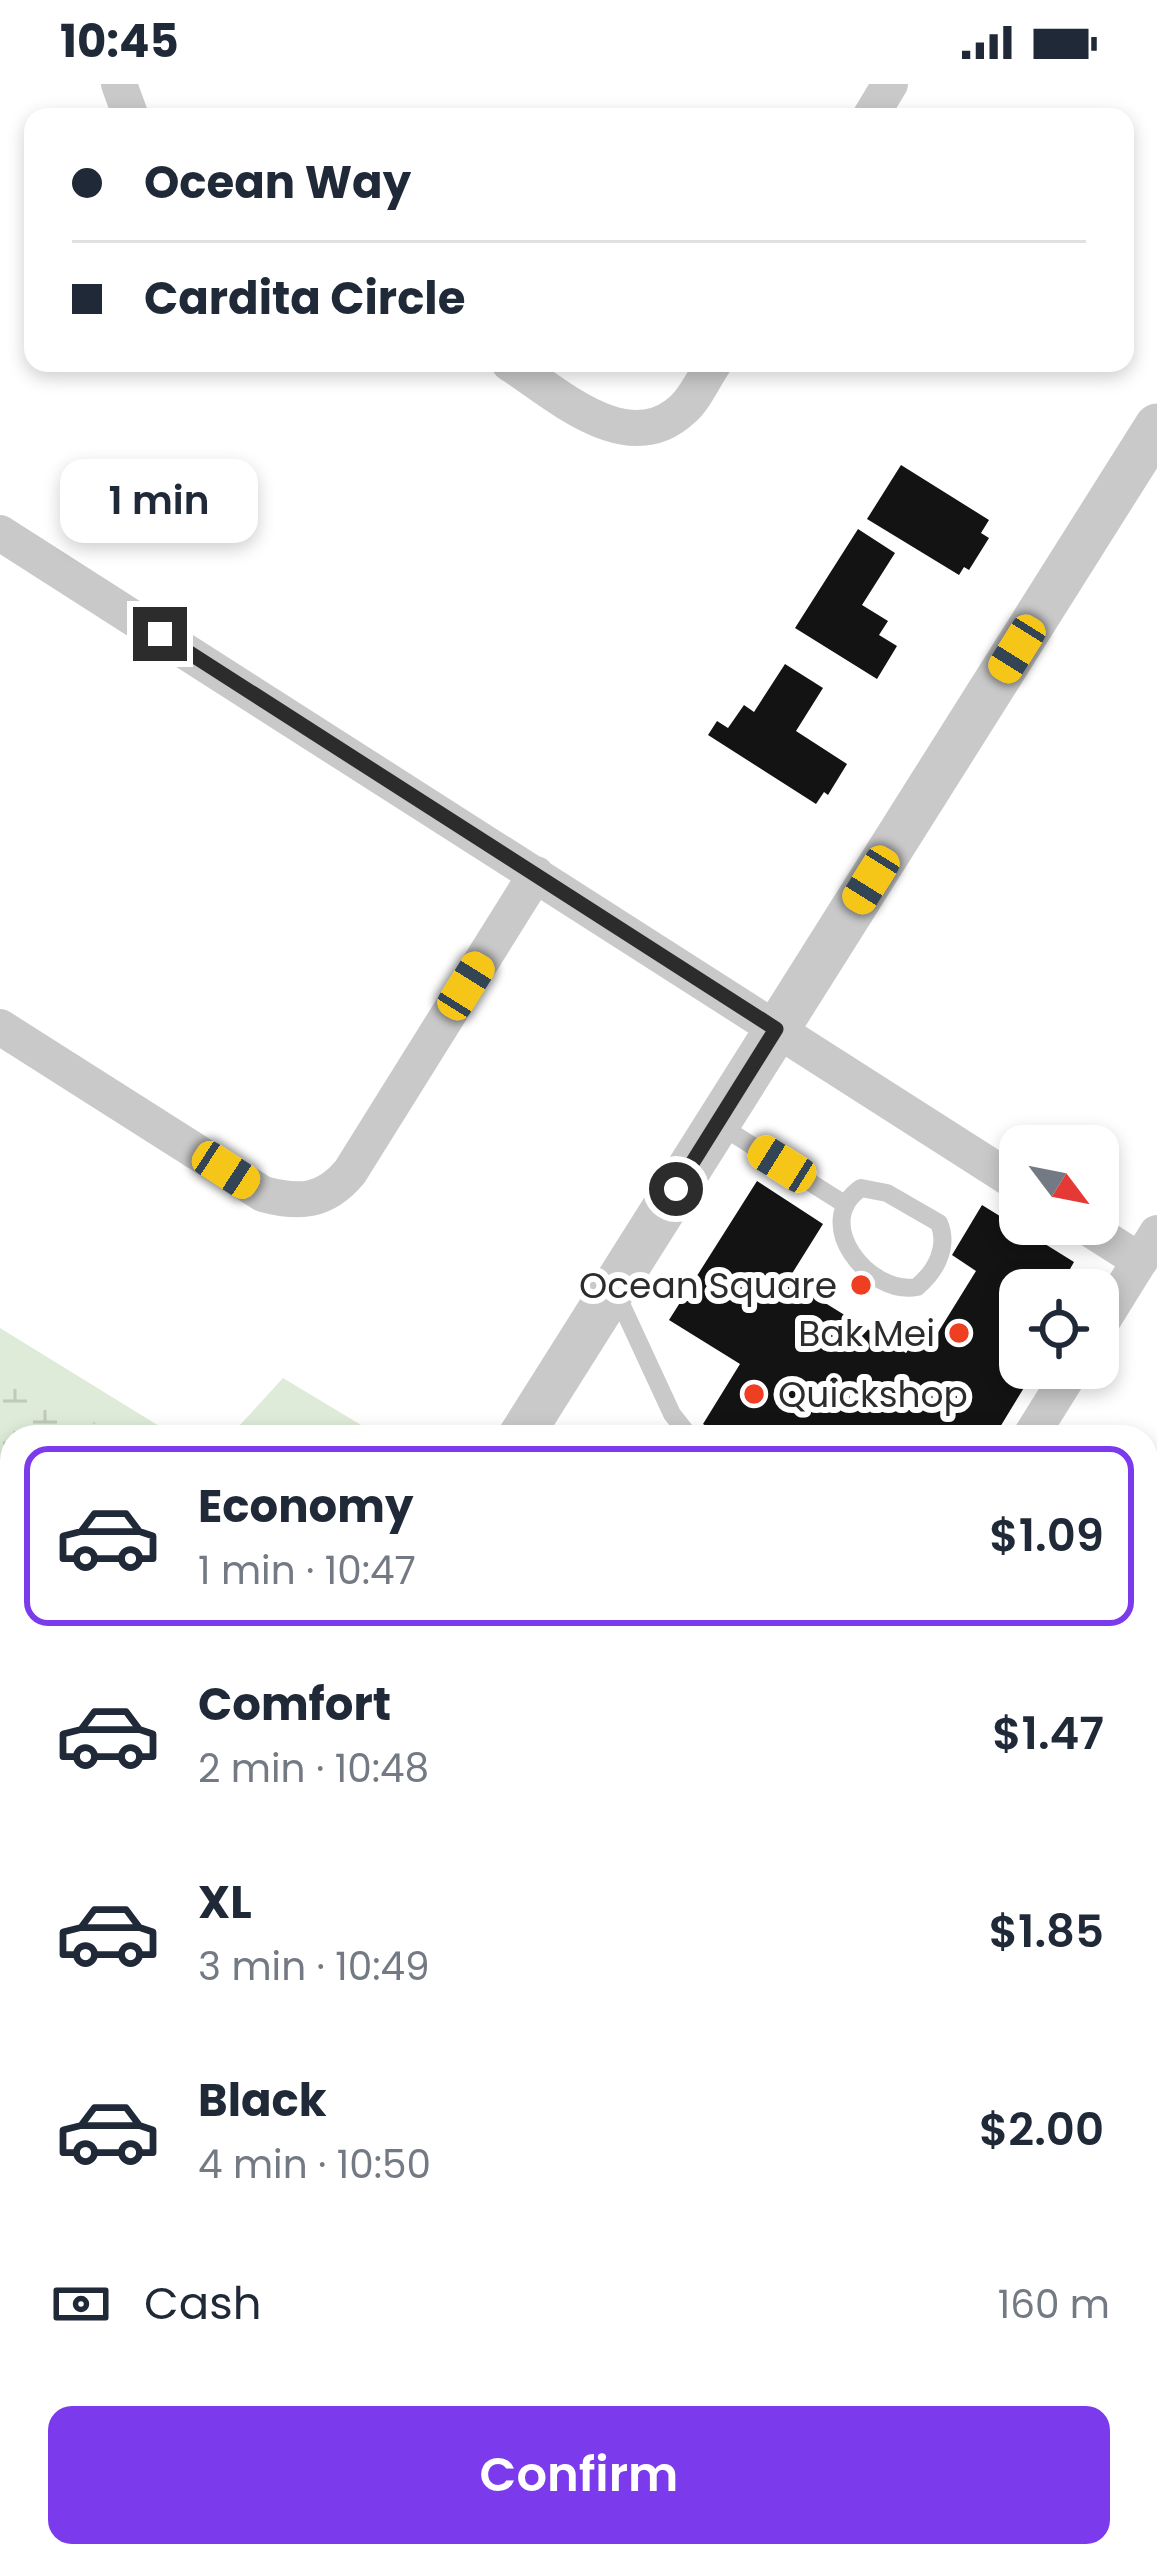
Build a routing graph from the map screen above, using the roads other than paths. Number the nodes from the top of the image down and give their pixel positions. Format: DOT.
graph roads {
  1 [pos="523,372"];
  2 [pos="708,372"];
  3 [pos="1157,426"];
  4 [pos="0,532"];
  5 [pos="536,874"];
  6 [pos="0,1027"];
  7 [pos="776,1029"];
  8 [pos="717,1123"];
  9 [pos="999,1172"];
  10 [pos="846,1204"];
  11 [pos="1119,1237"];
  12 [pos="1149,1247"];
  13 [pos="614,1288"];
  14 [pos="1119,1295"];
  15 [pos="1060,1389"];
  16 [pos="528,1425"];
  17 [pos="681,1425"];
  18 [pos="1037,1425"];
  1 -- 2 [label="street"];
  3 -- 7 [label="street"];
  4 -- 5 [label="street"];
  5 -- 6 [label="street"];
  5 -- 7 [label="street"];
  7 -- 8 [label="street"];
  7 -- 9 [label="street"];
  8 -- 10 [label="lane"];
  8 -- 13 [label="street"];
  10 -- 10 [label="lane"];
  11 -- 12 [label="street"];
  12 -- 14 [label="street"];
  13 -- 16 [label="street"];
  13 -- 17 [label="lane"];
  15 -- 18 [label="street"];
}
